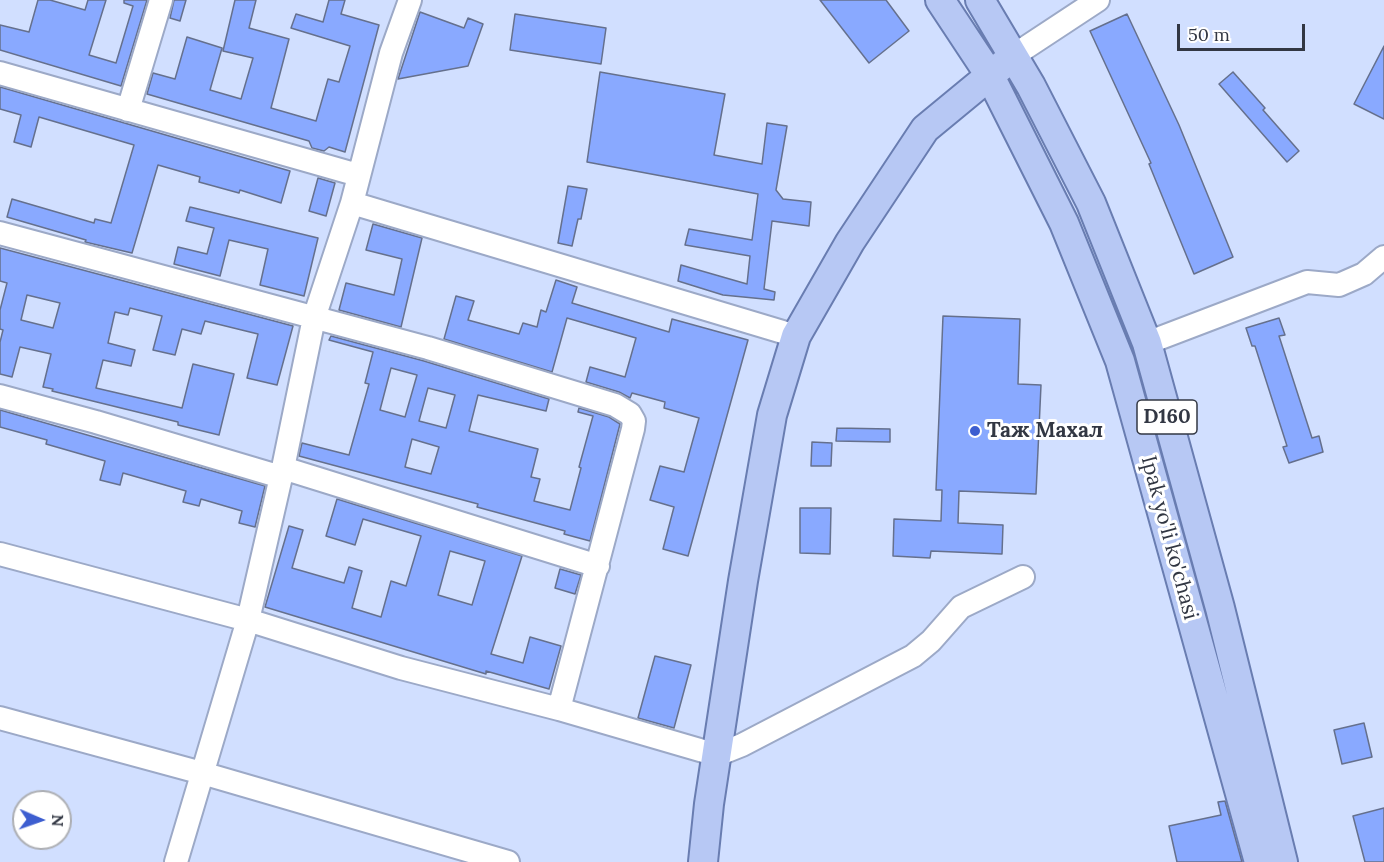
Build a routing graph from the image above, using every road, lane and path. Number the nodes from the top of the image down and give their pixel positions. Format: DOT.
graph roads {
  1 [pos="161,0"];
  2 [pos="410,0"];
  3 [pos="940,0"];
  4 [pos="980,0"];
  5 [pos="1098,0"];
  6 [pos="1013,56"];
  7 [pos="0,73"];
  8 [pos="989,74"];
  9 [pos="128,110"];
  10 [pos="358,175"];
  11 [pos="352,203"];
  12 [pos="0,233"];
  13 [pos="1384,256"];
  14 [pos="314,318"];
  15 [pos="796,336"];
  16 [pos="1147,343"];
  17 [pos="0,396"];
  18 [pos="282,472"];
  19 [pos="0,554"];
  20 [pos="598,566"];
  21 [pos="1023,577"];
  22 [pos="248,620"];
  23 [pos="559,709"];
  24 [pos="0,718"];
  25 [pos="717,755"];
  26 [pos="202,773"];
  27 [pos="176,862"];
  28 [pos="508,862"];
  29 [pos="703,862"];
  30 [pos="1259,862"];
  31 [pos="1283,862"];
  1 -- 9 [label="street"];
  2 -- 10 [label="street"];
  3 -- 8 [label="main road, Ipak yo'li ko'chasi / D160"];
  4 -- 6 [label="main road, Ipak yo'li ko'chasi / D160"];
  5 -- 6 [label="street"];
  6 -- 8 [label="main road"];
  6 -- 16 [label="main road, Ipak yo'li ko'chasi / D160"];
  7 -- 9 [label="street"];
  8 -- 15 [label="main road"];
  8 -- 30 [label="main road, Ipak yo'li ko'chasi / D160"];
  9 -- 10 [label="street"];
  10 -- 11 [label="street"];
  11 -- 14 [label="street"];
  11 -- 15 [label="street"];
  12 -- 14 [label="street"];
  13 -- 16 [label="street"];
  14 -- 18 [label="street"];
  14 -- 20 [label="street"];
  15 -- 25 [label="main road"];
  16 -- 31 [label="main road, Ipak yo'li ko'chasi / D160"];
  17 -- 18 [label="street"];
  18 -- 20 [label="street"];
  18 -- 22 [label="street"];
  19 -- 22 [label="street"];
  20 -- 23 [label="street"];
  21 -- 25 [label="street"];
  22 -- 23 [label="street"];
  22 -- 26 [label="street"];
  23 -- 25 [label="street"];
  24 -- 26 [label="street"];
  25 -- 29 [label="main road"];
  26 -- 27 [label="street"];
  26 -- 28 [label="street"];
}
